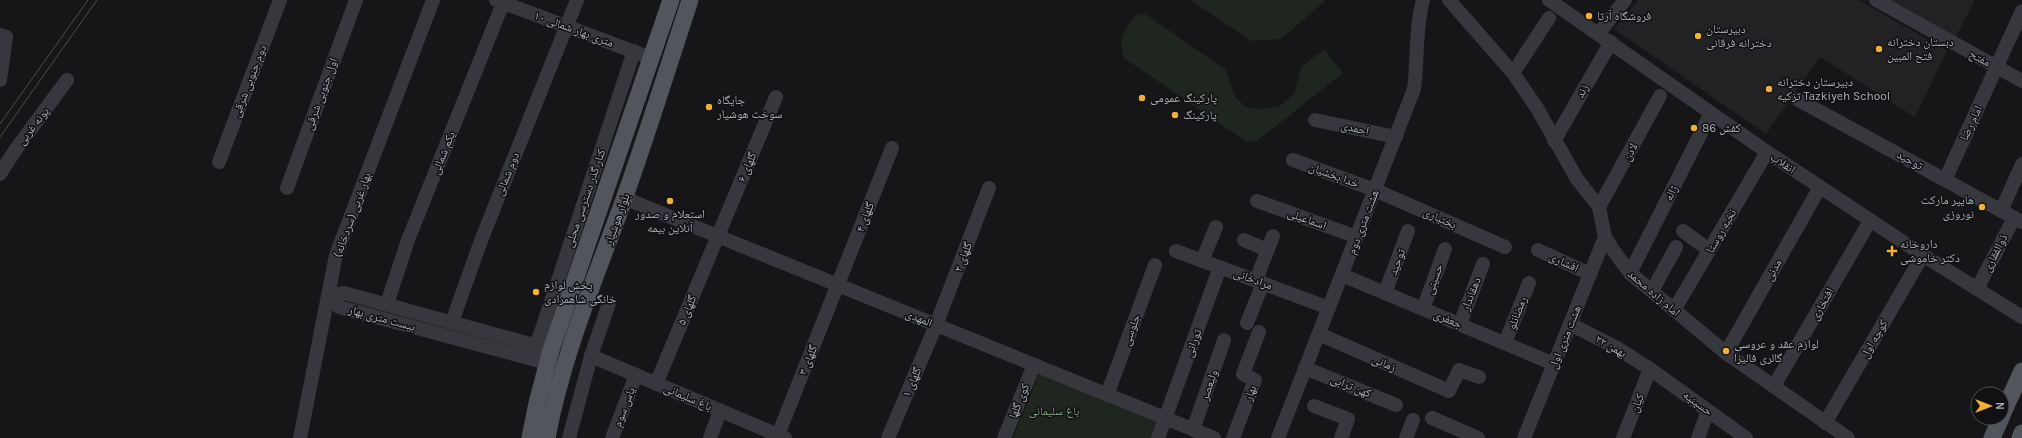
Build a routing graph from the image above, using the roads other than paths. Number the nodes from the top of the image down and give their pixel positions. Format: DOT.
graph roads {
  1 [pos="280,0"];
  2 [pos="356,0"];
  3 [pos="433,0"];
  4 [pos="577,0"];
  5 [pos="671,0"];
  6 [pos="690,0"];
  7 [pos="1423,0"];
  8 [pos="1449,0"];
  9 [pos="1549,0"];
  10 [pos="1625,0"];
  11 [pos="1876,0"];
  12 [pos="499,1"];
  13 [pos="2022,11"];
  14 [pos="1549,18"];
  15 [pos="566,26"];
  16 [pos="1599,33"];
  17 [pos="0,35"];
  18 [pos="1611,42"];
  19 [pos="634,51"];
  20 [pos="652,58"];
  21 [pos="1996,67"];
  22 [pos="1513,73"];
  23 [pos="0,80"];
  24 [pos="67,80"];
  25 [pos="2022,81"];
  26 [pos="1660,96"];
  27 [pos="776,97"];
  28 [pos="1797,99"];
  29 [pos="1711,113"];
  30 [pos="1314,120"];
  31 [pos="1396,137"];
  32 [pos="1554,141"];
  33 [pos="892,148"];
  34 [pos="1767,152"];
  35 [pos="1292,160"];
  36 [pos="219,162"];
  37 [pos="2022,164"];
  38 [pos="0,174"];
  39 [pos="1944,180"];
  40 [pos="1820,187"];
  41 [pos="287,188"];
  42 [pos="989,188"];
  43 [pos="1375,190"];
  44 [pos="624,198"];
  45 [pos="1257,201"];
  46 [pos="1600,207"];
  47 [pos="2001,211"];
  48 [pos="2018,220"];
  49 [pos="1870,221"];
  50 [pos="1216,227"];
  51 [pos="1408,231"];
  52 [pos="1683,231"];
  53 [pos="718,236"];
  54 [pos="1273,236"];
  55 [pos="1357,237"];
  56 [pos="1606,237"];
  57 [pos="1244,240"];
  58 [pos="1505,247"];
  59 [pos="1676,247"];
  60 [pos="1445,249"];
  61 [pos="1267,250"];
  62 [pos="1538,250"];
  63 [pos="1709,250"];
  64 [pos="1176,251"];
  65 [pos="1923,255"];
  66 [pos="1202,260"];
  67 [pos="1483,264"];
  68 [pos="1156,265"];
  69 [pos="1220,267"];
  70 [pos="1630,273"];
  71 [pos="1590,274"];
  72 [pos="1342,275"];
  73 [pos="1259,282"];
  74 [pos="1529,283"];
  75 [pos="839,286"];
  76 [pos="1977,289"];
  77 [pos="1652,292"];
  78 [pos="1385,293"];
  79 [pos="328,296"];
  80 [pos="609,303"];
  81 [pos="387,304"];
  82 [pos="1329,308"];
  83 [pos="1423,308"];
  84 [pos="1674,310"];
  85 [pos="2022,317"];
  86 [pos="452,322"];
  87 [pos="1247,322"];
  88 [pos="1460,324"];
  89 [pos="1570,324"];
  90 [pos="936,325"];
  91 [pos="1259,332"];
  92 [pos="1319,334"];
  93 [pos="1224,340"];
  94 [pos="1505,343"];
  95 [pos="1726,353"];
  96 [pos="541,355"];
  97 [pos="591,356"];
  98 [pos="1554,364"];
  99 [pos="1034,365"];
  100 [pos="1305,368"];
  101 [pos="1650,369"];
  102 [pos="2022,371"];
  103 [pos="636,375"];
  104 [pos="1480,376"];
  105 [pos="656,384"];
  106 [pos="1774,386"];
  107 [pos="1107,395"];
  108 [pos="2010,397"];
  109 [pos="1396,405"];
  110 [pos="1314,406"];
  111 [pos="1708,410"];
  112 [pos="720,411"];
  113 [pos="1166,418"];
  114 [pos="1432,418"];
  115 [pos="1412,420"];
  116 [pos="1825,423"];
  117 [pos="1997,426"];
  118 [pos="549,430"];
  119 [pos="1193,430"];
  120 [pos="570,432"];
  121 [pos="2022,433"];
  122 [pos="782,436"];
  123 [pos="300,438"];
  124 [pos="530,438"];
  125 [pos="612,438"];
  126 [pos="710,438"];
  127 [pos="888,438"];
  128 [pos="1004,438"];
  129 [pos="1158,438"];
  130 [pos="1214,438"];
  131 [pos="1233,438"];
  132 [pos="1278,438"];
  133 [pos="1342,438"];
  134 [pos="1406,438"];
  135 [pos="1478,438"];
  136 [pos="1524,438"];
  137 [pos="1623,438"];
  138 [pos="1698,438"];
  139 [pos="1746,438"];
  140 [pos="1848,438"];
  141 [pos="1992,438"];
  142 [pos="2020,438"];
  1 -- 36 [label="street, دوم جنوبی شرقی"];
  2 -- 41 [label="street, اول جنوبی شرقی"];
  3 -- 79 [label="street, بهار غربی (سردخانه)"];
  4 -- 15 [label="street, دوم شمالی"];
  5 -- 20 [label="main road, بلوار هوشیار"];
  6 -- 44 [label="main road, بلوار هوشیار"];
  7 -- 31 [label="street, هشت متری دوم"];
  8 -- 22 [label="street, امام زاده محمد"];
  9 -- 16 [label="street, انقلاب"];
  10 -- 16 [label="street"];
  11 -- 21 [label="street, مفتح"];
  12 -- 15 [label="street, ۱۰ متری بهار شمالی"];
  12 -- 81 [label="street, یکم شمالی"];
  13 -- 21 [label="street, امام رضا"];
  14 -- 22 [label="street"];
  15 -- 19 [label="street, ۱۰ متری بهار شمالی"];
  15 -- 86 [label="street, دوم شمالی"];
  16 -- 18 [label="street, انقلاب"];
  17 -- 23 [label="street"];
  18 -- 29 [label="street, انقلاب"];
  18 -- 32 [label="street, زند"];
  19 -- 20 [label="street, ۱۰ متری بهار شمالی"];
  19 -- 96 [label="street, کنار گذر دسترسی محلی"];
  20 -- 96 [label="main road, بلوار هوشیار"];
  21 -- 25 [label="street, مفتح"];
  21 -- 39 [label="street, امام رضا"];
  22 -- 32 [label="street, امام زاده محمد"];
  24 -- 38 [label="street, پونه غربی"];
  26 -- 46 [label="street, لادن"];
  27 -- 53 [label="street, گلهای ۶"];
  28 -- 39 [label="street, توحید"];
  29 -- 34 [label="street, انقلاب"];
  29 -- 70 [label="street, ژاله"];
  30 -- 31 [label="street, احمدی"];
  31 -- 43 [label="street, هشت متری دوم"];
  32 -- 46 [label="street, امام زاده محمد"];
  33 -- 75 [label="street, گلهای ۴"];
  34 -- 40 [label="street, انقلاب"];
  34 -- 63 [label="street, نخبه روستا"];
  35 -- 43 [label="street, خدا بخشیان"];
  37 -- 47 [label="street"];
  39 -- 47 [label="street, توحید"];
  40 -- 49 [label="street, انقلاب"];
  40 -- 95 [label="street, مدنی"];
  42 -- 90 [label="street, گلهای ۲"];
  43 -- 55 [label="street, هشت متری دوم"];
  43 -- 58 [label="street, بختیاری"];
  44 -- 53 [label="street, المهدی"];
  44 -- 118 [label="main road, بلوار هوشیار"];
  45 -- 55 [label="street, اسماعیلی"];
  46 -- 56 [label="street, امام زاده محمد"];
  47 -- 48 [label="street, توحید"];
  48 -- 76 [label="street, ذوالفقاری"];
  49 -- 65 [label="street, انقلاب"];
  49 -- 106 [label="street, افتخاری"];
  50 -- 66 [label="street"];
  51 -- 78 [label="street, توحید"];
  52 -- 63 [label="street"];
  53 -- 75 [label="street, المهدی"];
  53 -- 105 [label="street, گلهای ۵"];
  54 -- 61 [label="street"];
  55 -- 72 [label="street, هشت متری دوم"];
  56 -- 70 [label="street, امام زاده محمد"];
  56 -- 71 [label="street, هشت متری اول"];
  57 -- 61 [label="street"];
  59 -- 77 [label="street"];
  60 -- 83 [label="street, حسینی"];
  61 -- 73 [label="street"];
  62 -- 71 [label="street, افشاری"];
  63 -- 84 [label="street, نخبه روستا"];
  64 -- 66 [label="street, مرادخانی"];
  65 -- 76 [label="street, انقلاب"];
  65 -- 116 [label="street, کوچه اول"];
  66 -- 69 [label="street, مرادخانی"];
  67 -- 88 [label="street, دهقاندار"];
  68 -- 107 [label="street, جلوسی"];
  69 -- 73 [label="street, مرادخانی"];
  69 -- 113 [label="street, تورانی"];
  70 -- 77 [label="street, امام زاده محمد"];
  71 -- 89 [label="street, هشت متری اول"];
  72 -- 78 [label="street, جعفری"];
  72 -- 82 [label="street, هشت متری دوم"];
  73 -- 82 [label="street, مرادخانی"];
  73 -- 87 [label="street"];
  74 -- 94 [label="street, رمضانلو"];
  75 -- 90 [label="street, المهدی"];
  75 -- 122 [label="street, گلهای ۳"];
  76 -- 85 [label="street, انقلاب"];
  77 -- 84 [label="street, امام زاده محمد"];
  78 -- 83 [label="street, جعفری"];
  79 -- 81 [label="street, بیست متری بهار"];
  79 -- 96 [label="street, بیست متری بهار"];
  79 -- 123 [label="street, بهار غربی (سردخانه)"];
  80 -- 97 [label="street"];
  81 -- 86 [label="street, بیست متری بهار"];
  82 -- 92 [label="street, هشت متری دوم"];
  83 -- 88 [label="street, جعفری"];
  84 -- 95 [label="street, امام زاده محمد"];
  86 -- 96 [label="street, بیست متری بهار"];
  88 -- 94 [label="street, جعفری"];
  89 -- 98 [label="street, هشت متری اول"];
  89 -- 101 [label="street, ۲۲ بهمن"];
  90 -- 99 [label="street, المهدی"];
  90 -- 127 [label="street, گلهای ۱"];
  91 -- 131 [label="street, بهار"];
  92 -- 100 [label="street, هشت متری دوم"];
  92 -- 104 [label="street, زمانی"];
  93 -- 119 [label="street, ولیعصر"];
  94 -- 98 [label="street, جعفری"];
  95 -- 106 [label="street, امام زاده محمد"];
  96 -- 124 [label="main road, بلوار هوشیار"];
  97 -- 103 [label="street, باغ سلیمانی"];
  97 -- 120 [label="street"];
  98 -- 136 [label="street, هشت متری اول"];
  99 -- 107 [label="street, المهدی"];
  99 -- 128 [label="street, کوی گلها"];
  100 -- 109 [label="street, کهن ترابی"];
  100 -- 132 [label="street, هشت متری دوم"];
  101 -- 111 [label="street, حسینیه"];
  101 -- 137 [label="street, کیان"];
  102 -- 108 [label="main road"];
  103 -- 105 [label="street, باغ سلیمانی"];
  103 -- 125 [label="street, یاس سوم"];
  105 -- 112 [label="street, باغ سلیمانی"];
  106 -- 116 [label="street, امام زاده محمد"];
  107 -- 113 [label="street, المهدی"];
  110 -- 133 [label="street"];
  111 -- 138 [label="street"];
  111 -- 139 [label="street, حسینیه"];
  112 -- 122 [label="street, باغ سلیمانی"];
  112 -- 126 [label="street"];
  113 -- 119 [label="street, المهدی"];
  113 -- 129 [label="street"];
  114 -- 135 [label="street"];
  115 -- 134 [label="street"];
  116 -- 140 [label="street, امام زاده محمد"];
  117 -- 141 [label="main road"];
  118 -- 120 [label="street"];
  119 -- 130 [label="street, المهدی"];
  121 -- 142 [label="main road"];
}
